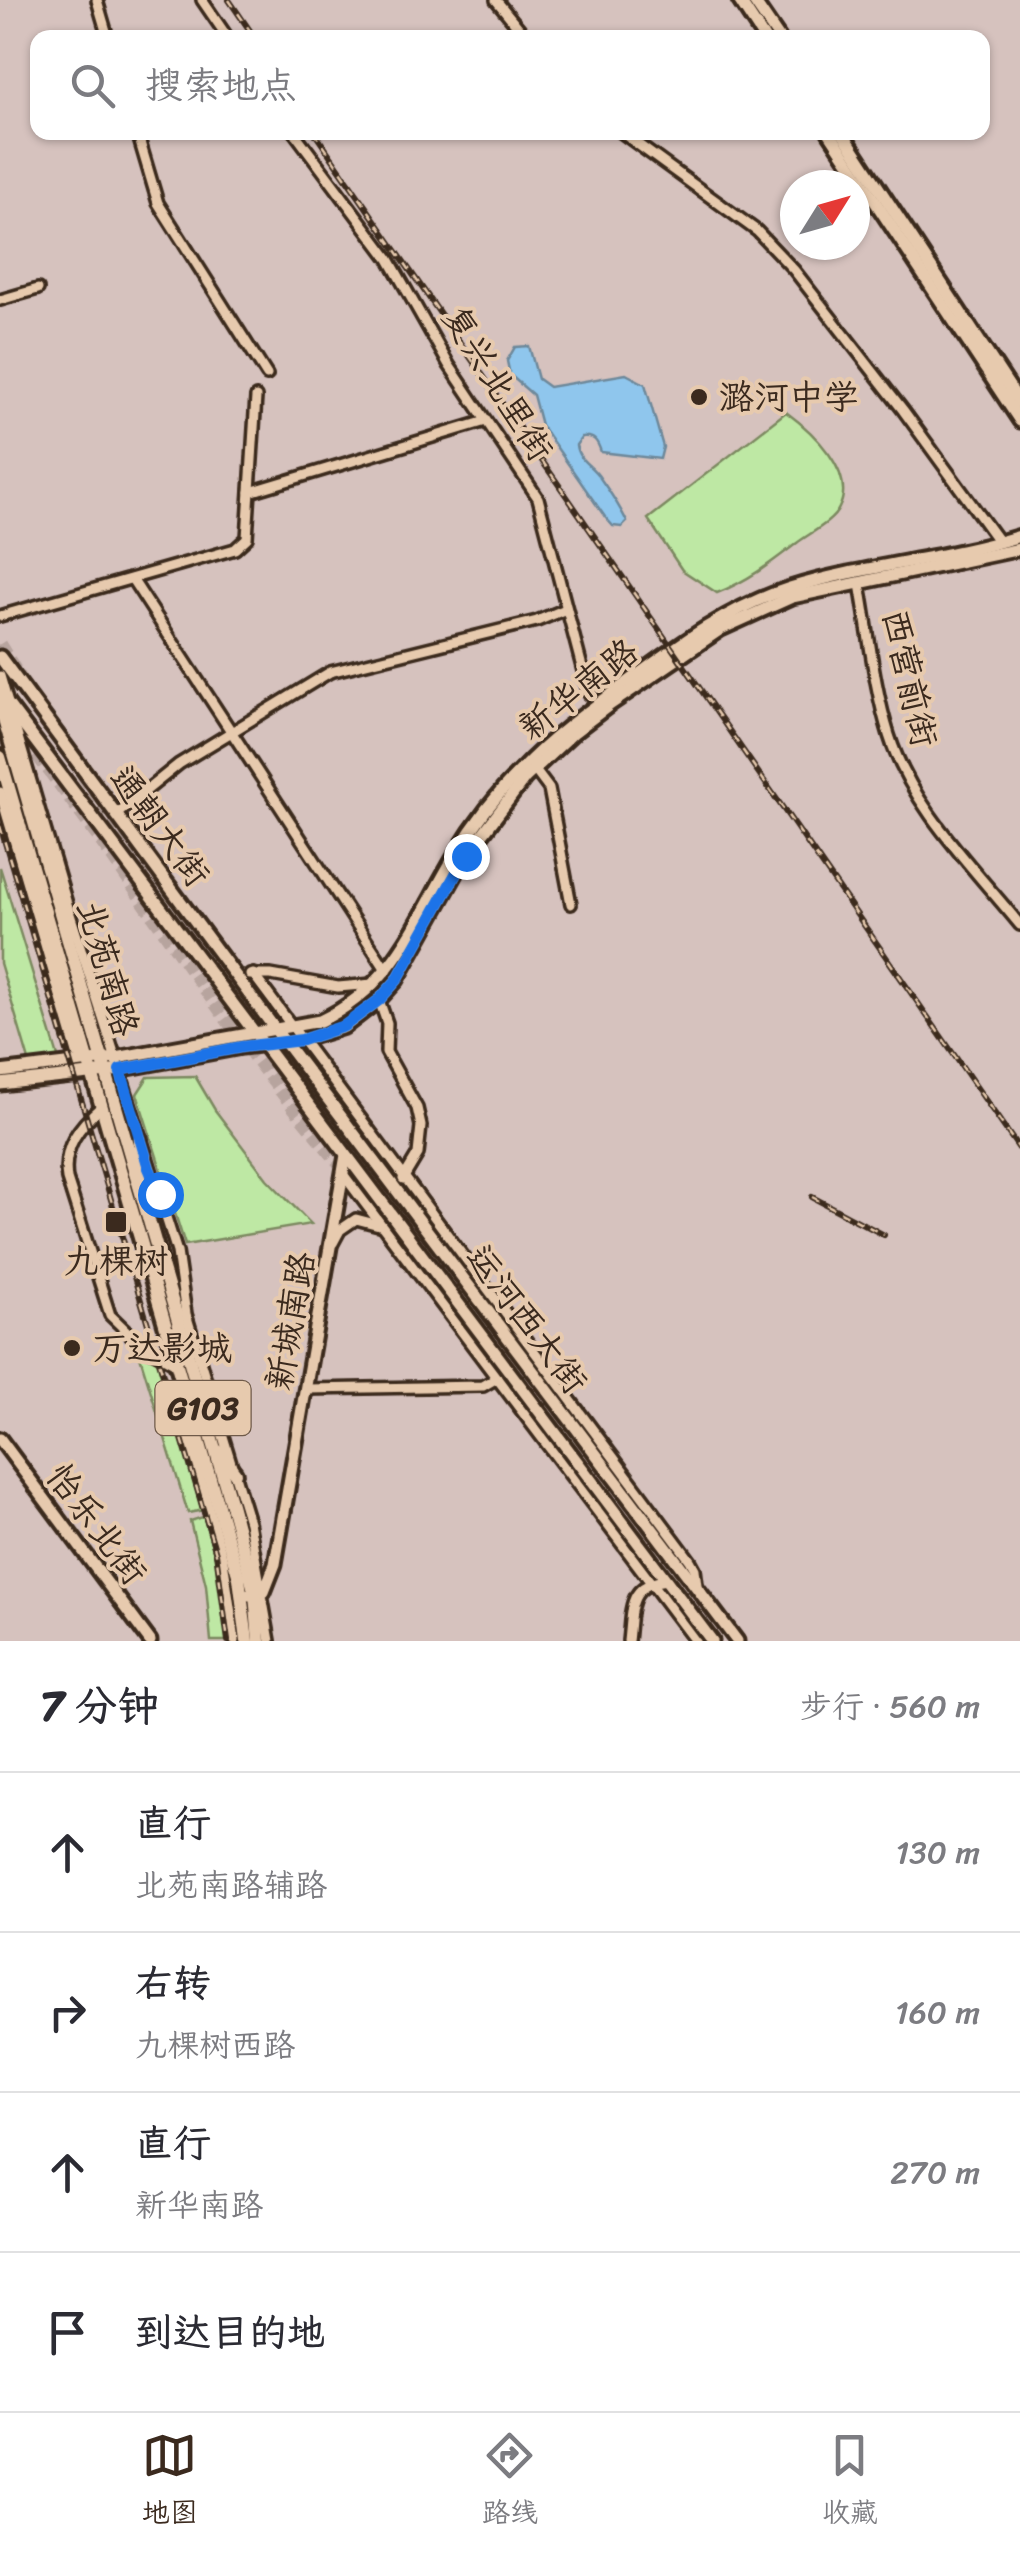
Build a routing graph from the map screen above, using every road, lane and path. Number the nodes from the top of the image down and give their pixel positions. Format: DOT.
graph roads {
  1 [pos="97,0"];
  2 [pos="202,0"];
  3 [pos="496,0"];
  4 [pos="739,0"];
  5 [pos="753,0"];
  6 [pos="106,30"];
  7 [pos="223,30"];
  8 [pos="521,30"];
  9 [pos="759,30"];
  10 [pos="774,30"];
  11 [pos="139,140"];
  12 [pos="300,140"];
  13 [pos="632,140"];
  14 [pos="834,140"];
  15 [pos="847,140"];
  16 [pos="38,288"];
  17 [pos="0,300"];
  18 [pos="266,376"];
  19 [pos="256,397"];
  20 [pos="1020,403"];
  21 [pos="486,421"];
  22 [pos="1020,421"];
  23 [pos="250,492"];
  24 [pos="1020,536"];
  25 [pos="1000,542"];
  26 [pos="1020,549"];
  27 [pos="132,578"];
  28 [pos="860,584"];
  29 [pos="566,609"];
  30 [pos="0,616"];
  31 [pos="0,658"];
  32 [pos="0,676"];
  33 [pos="0,694"];
  34 [pos="589,694"];
  35 [pos="4,706"];
  36 [pos="232,732"];
  37 [pos="0,757"];
  38 [pos="534,769"];
  39 [pos="0,792"];
  40 [pos="117,814"];
  41 [pos="41,892"];
  42 [pos="570,904"];
  43 [pos="40,924"];
  44 [pos="1020,925"];
  45 [pos="387,971"];
  46 [pos="253,974"];
  47 [pos="240,980"];
  48 [pos="376,984"];
  49 [pos="379,1000"];
  50 [pos="292,1026"];
  51 [pos="274,1029"];
  52 [pos="254,1032"];
  53 [pos="302,1040"];
  54 [pos="284,1041"];
  55 [pos="262,1044"];
  56 [pos="105,1066"];
  57 [pos="0,1072"];
  58 [pos="0,1084"];
  59 [pos="102,1106"];
  60 [pos="140,1138"];
  61 [pos="346,1155"];
  62 [pos="343,1174"];
  63 [pos="404,1178"];
  64 [pos="396,1190"];
  65 [pos="141,1194"];
  66 [pos="384,1228"];
  67 [pos="331,1246"];
  68 [pos="176,1364"];
  69 [pos="497,1378"];
  70 [pos="183,1389"];
  71 [pos="307,1390"];
  72 [pos="587,1423"];
  73 [pos="0,1440"];
  74 [pos="213,1443"];
  75 [pos="0,1450"];
  76 [pos="608,1472"];
  77 [pos="235,1473"];
  78 [pos="667,1580"];
  79 [pos="651,1582"];
  80 [pos="698,1588"];
  81 [pos="254,1594"];
  82 [pos="147,1641"];
  83 [pos="235,1641"];
  84 [pos="247,1641"];
  85 [pos="259,1641"];
  86 [pos="270,1641"];
  87 [pos="628,1641"];
  88 [pos="695,1641"];
  89 [pos="712,1641"];
  90 [pos="737,1641"];
  1 -- 6 [label="street"];
  2 -- 7 [label="street"];
  3 -- 8 [label="street"];
  4 -- 9 [label="main road"];
  5 -- 10 [label="main road"];
  11 -- 18 [label="street"];
  12 -- 21 [label="street, 复兴北里街"];
  13 -- 25 [label="street"];
  14 -- 22 [label="main road"];
  15 -- 20 [label="main road"];
  16 -- 17 [label="street"];
  19 -- 23 [label="street"];
  21 -- 23 [label="street"];
  21 -- 29 [label="street, 复兴北里街"];
  23 -- 27 [label="street"];
  24 -- 25 [label="main road, 新华南路"];
  25 -- 45 [label="main road, 新华南路"];
  26 -- 28 [label="main road, 新华南路"];
  27 -- 30 [label="street"];
  27 -- 36 [label="street"];
  28 -- 38 [label="main road, 新华南路"];
  28 -- 44 [label="street, 西营前街"];
  29 -- 34 [label="street, 复兴北里街"];
  29 -- 36 [label="street"];
  31 -- 40 [label="main road, 通朝大街"];
  32 -- 35 [label="street"];
  33 -- 35 [label="main road, 通朝大街"];
  35 -- 52 [label="main road, 通朝大街"];
  35 -- 56 [label="highway, 北苑南路 / G103"];
  36 -- 40 [label="street"];
  36 -- 45 [label="street"];
  37 -- 41 [label="highway, 北苑南路 / G103"];
  38 -- 42 [label="street"];
  38 -- 49 [label="main road, 新华南路"];
  39 -- 43 [label="street"];
  40 -- 47 [label="main road, 通朝大街"];
  41 -- 43 [label="highway"];
  41 -- 56 [label="highway, 北苑南路 / G103"];
  43 -- 56 [label="street"];
  45 -- 48 [label="main road, 新华南路"];
  46 -- 47 [label="street"];
  46 -- 48 [label="street"];
  46 -- 50 [label="street"];
  47 -- 51 [label="main road, 通朝大街"];
  48 -- 50 [label="main road, 新华南路"];
  49 -- 53 [label="main road, 新华南路"];
  49 -- 63 [label="street"];
  50 -- 51 [label="main road, 新华南路"];
  50 -- 53 [label="street"];
  51 -- 52 [label="main road, 新华南路"];
  51 -- 54 [label="main road, 运河西大街"];
  52 -- 55 [label="main road, 通朝大街"];
  52 -- 56 [label="main road, 新华南路"];
  53 -- 54 [label="main road, 新华南路"];
  53 -- 63 [label="street"];
  54 -- 55 [label="main road, 新华南路"];
  54 -- 64 [label="main road, 运河西大街"];
  55 -- 56 [label="main road, 新华南路"];
  55 -- 61 [label="main road, 运河西大街"];
  56 -- 57 [label="main road"];
  56 -- 58 [label="main road"];
  56 -- 59 [label="highway, 北苑南路 / G103"];
  56 -- 60 [label="street"];
  56 -- 65 [label="highway, 北苑南路 / G103"];
  59 -- 68 [label="highway, 北苑南路 / G103"];
  59 -- 68 [label="street"];
  60 -- 65 [label="highway"];
  60 -- 77 [label="street"];
  61 -- 62 [label="main road, 新城南路"];
  61 -- 78 [label="main road, 运河西大街"];
  62 -- 66 [label="street"];
  62 -- 67 [label="main road, 新城南路"];
  63 -- 64 [label="street"];
  63 -- 72 [label="street"];
  64 -- 76 [label="main road, 运河西大街"];
  65 -- 74 [label="highway, 北苑南路 / G103"];
  66 -- 67 [label="street"];
  66 -- 69 [label="street"];
  67 -- 71 [label="main road, 新城南路"];
  68 -- 70 [label="highway, 北苑南路 / G103"];
  69 -- 71 [label="street"];
  69 -- 79 [label="street"];
  70 -- 81 [label="highway, 北苑南路 / G103"];
  70 -- 83 [label="street"];
  71 -- 81 [label="main road, 新城南路"];
  72 -- 76 [label="street"];
  72 -- 80 [label="street"];
  73 -- 82 [label="main road, 怡乐北街"];
  74 -- 77 [label="highway"];
  74 -- 81 [label="highway, 北苑南路 / G103"];
  75 -- 82 [label="main road, 怡乐北街"];
  76 -- 80 [label="main road, 运河西大街"];
  77 -- 81 [label="street"];
  78 -- 79 [label="street"];
  78 -- 89 [label="main road, 运河西大街"];
  79 -- 87 [label="street"];
  79 -- 88 [label="street"];
  80 -- 90 [label="main road, 运河西大街"];
  81 -- 84 [label="highway, G103"];
  81 -- 85 [label="highway, G103"];
  81 -- 86 [label="street"];
}
